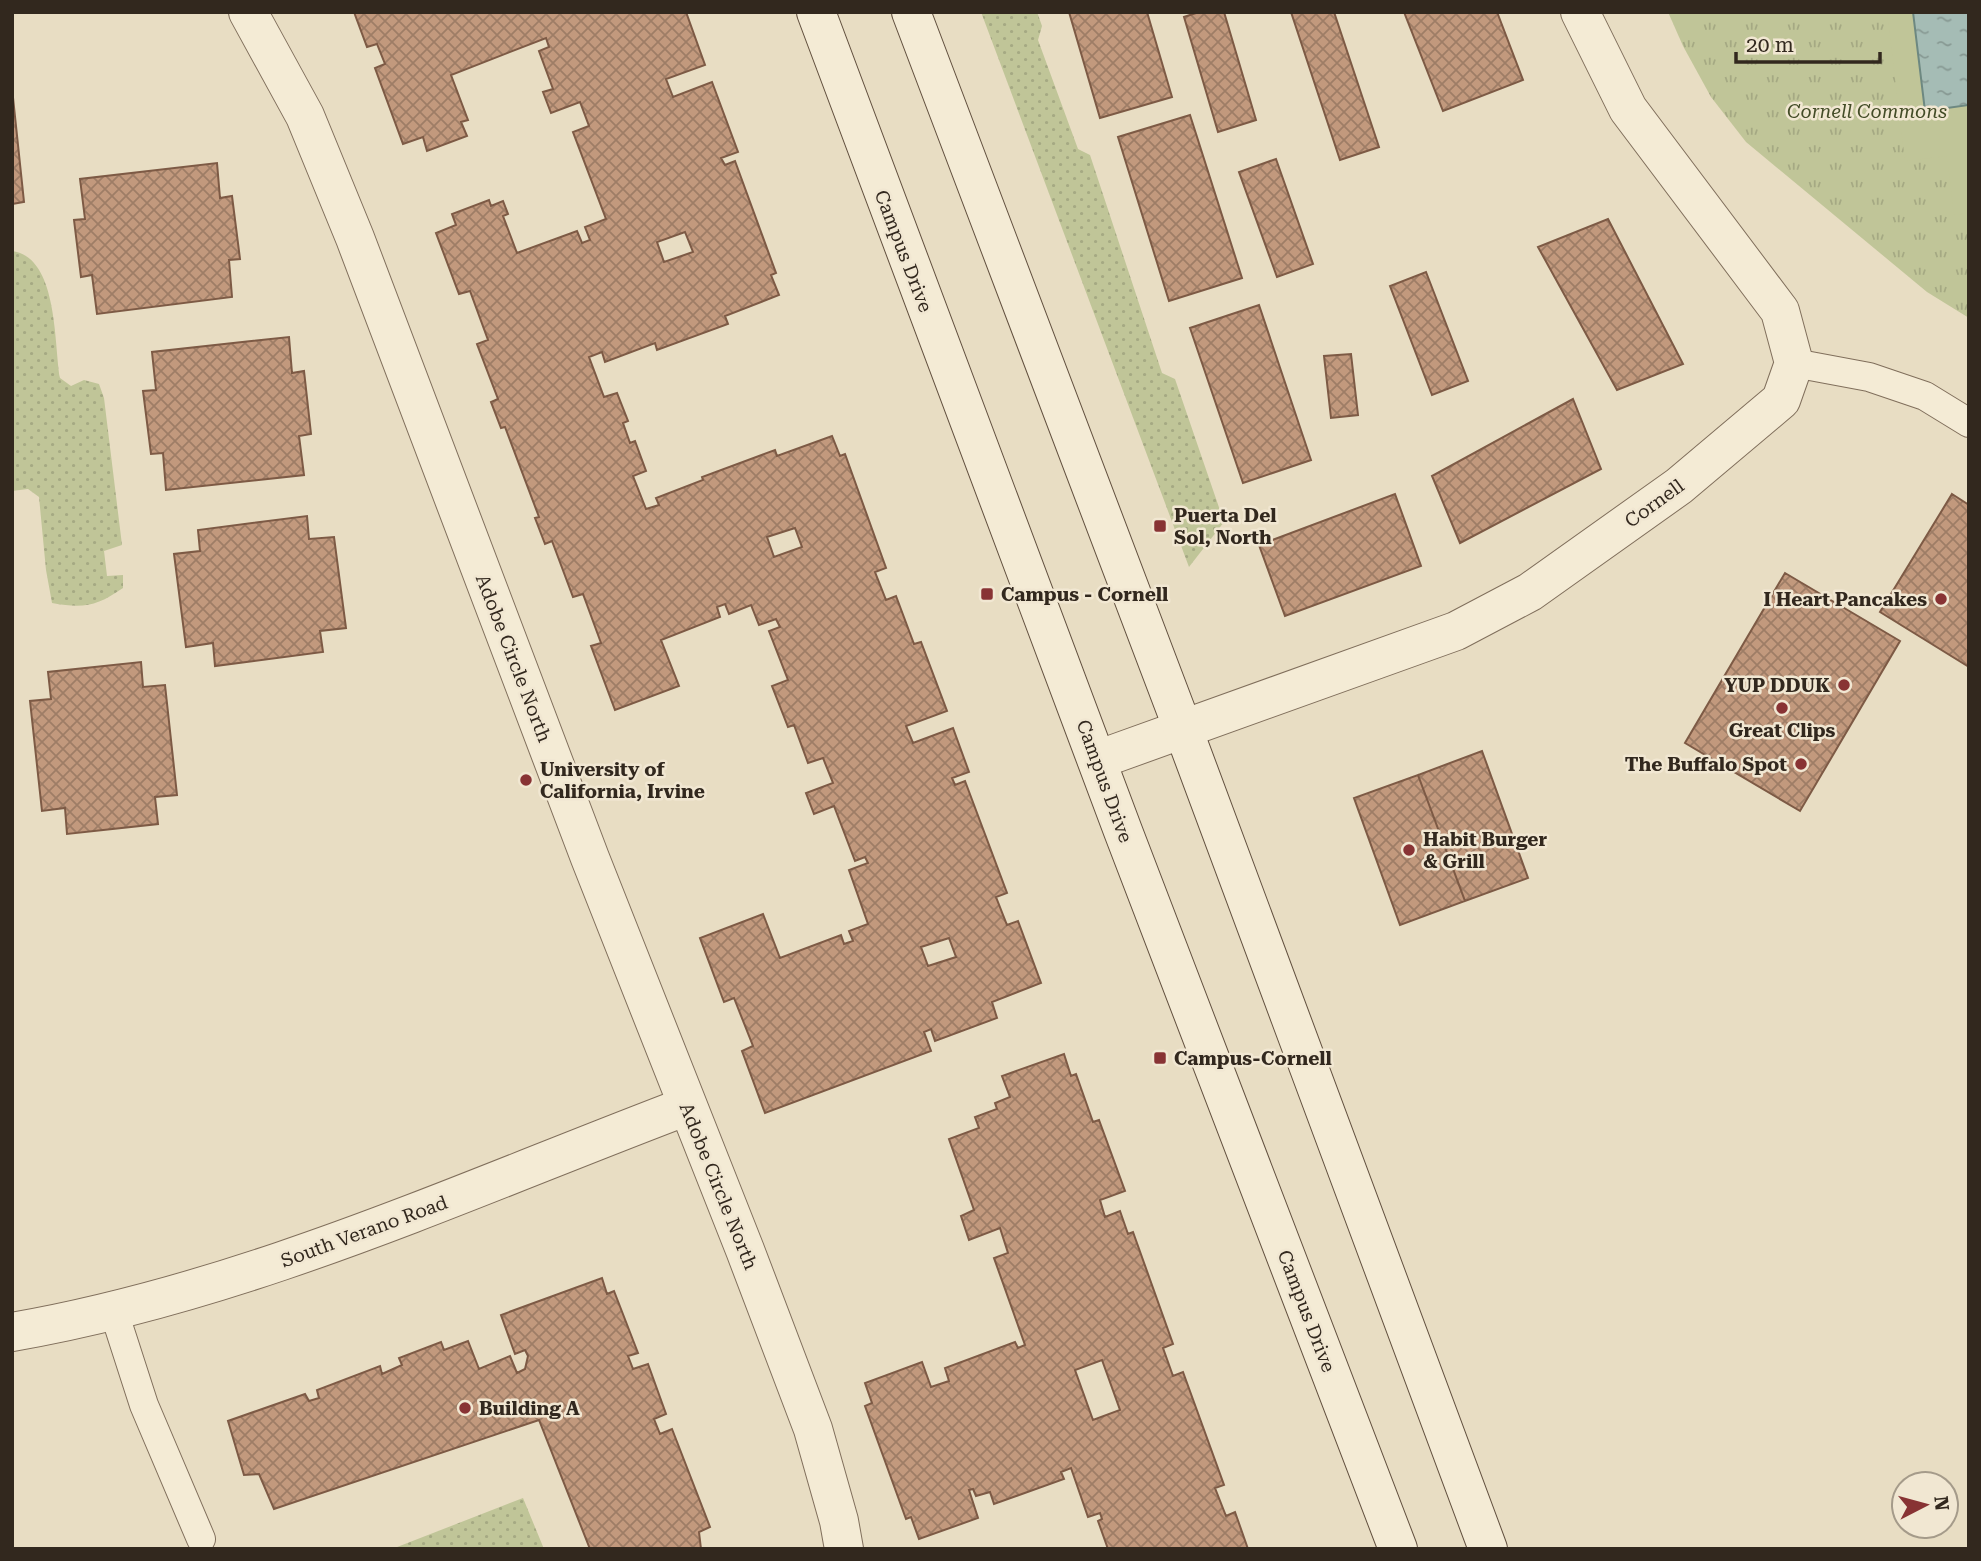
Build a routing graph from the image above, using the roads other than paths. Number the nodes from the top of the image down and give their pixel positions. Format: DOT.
graph roads {
  1 [pos="248,12"];
  2 [pos="816,12"];
  3 [pos="911,12"];
  4 [pos="1580,12"];
  5 [pos="1794,363"];
  6 [pos="1969,423"];
  7 [pos="1183,729"];
  8 [pos="1097,760"];
  9 [pos="687,1105"];
  10 [pos="114,1312"];
  11 [pos="22,1331"];
  12 [pos="201,1539"];
  13 [pos="844,1549"];
  14 [pos="1398,1549"];
  15 [pos="1488,1549"];
  1 -- 9 [label="street, Adobe Circle North"];
  2 -- 8 [label="street, Campus Drive"];
  3 -- 7 [label="street"];
  4 -- 5 [label="street"];
  5 -- 6 [label="lane"];
  5 -- 7 [label="street, Cornell"];
  7 -- 8 [label="street, Cornell"];
  7 -- 15 [label="street"];
  8 -- 14 [label="street, Campus Drive"];
  9 -- 10 [label="street, South Verano Road"];
  9 -- 13 [label="street, Adobe Circle North"];
  10 -- 11 [label="street, South Verano Road"];
  10 -- 12 [label="lane"];
}
